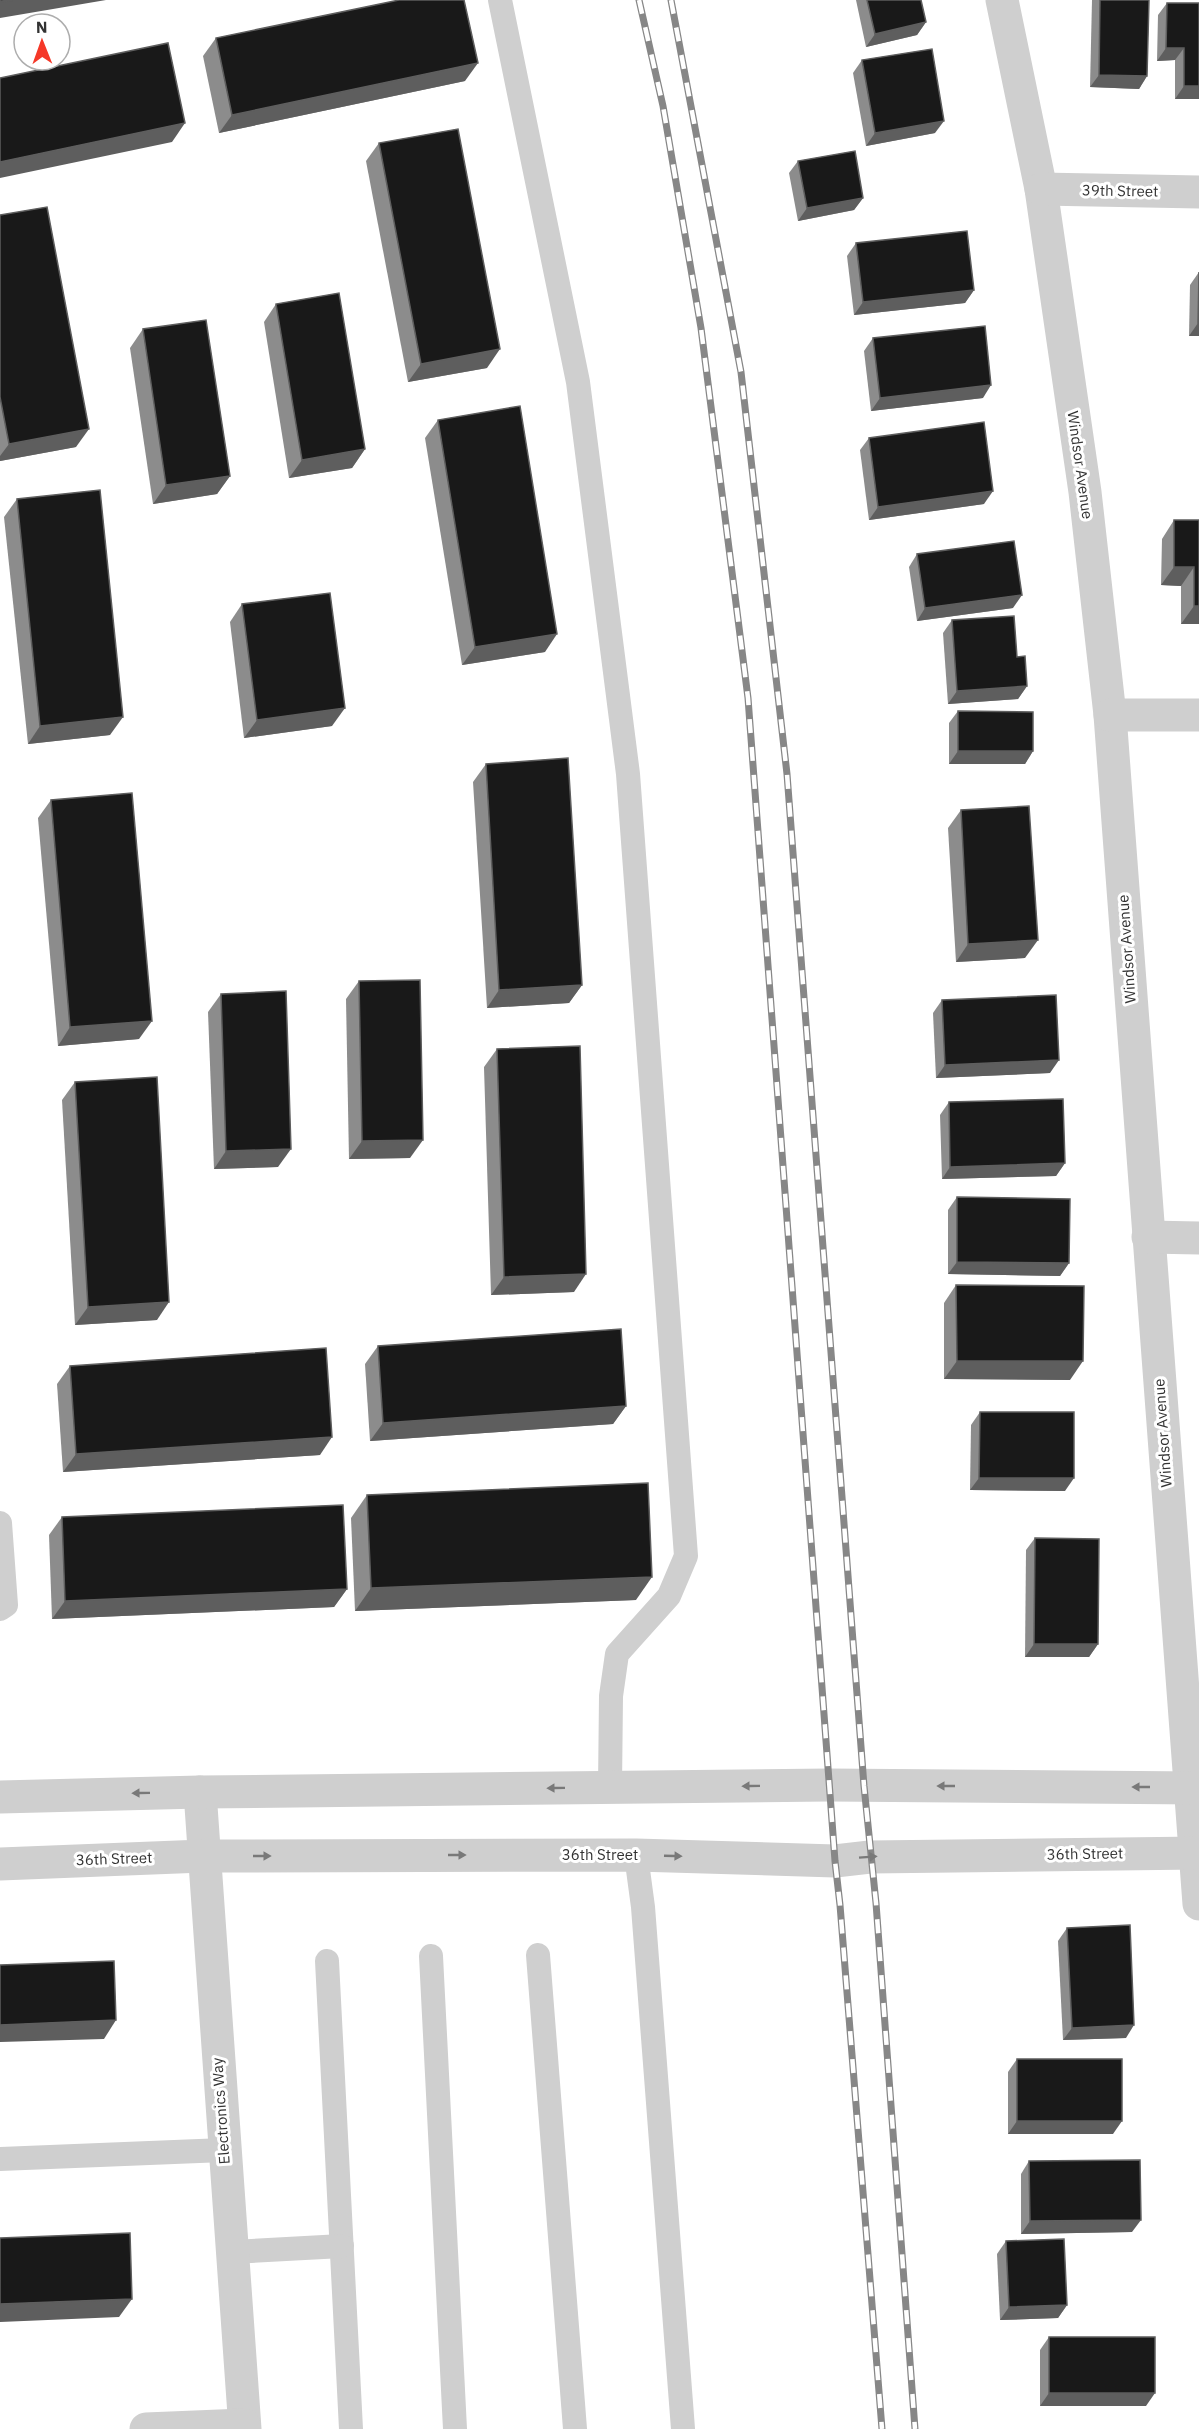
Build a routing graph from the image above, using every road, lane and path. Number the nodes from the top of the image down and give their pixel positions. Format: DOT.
graph roads {
  1 [pos="500,0"];
  2 [pos="1002,0"];
  3 [pos="1041,189"];
  4 [pos="1199,192"];
  5 [pos="1110,715"];
  6 [pos="1199,715"];
  7 [pos="1148,1238"];
  8 [pos="1199,1238"];
  9 [pos="0,1523"];
  10 [pos="0,1609"];
  11 [pos="1194,1787"];
  12 [pos="610,1788"];
  13 [pos="200,1792"];
  14 [pos="0,1797"];
  15 [pos="1197,1853"];
  16 [pos="636,1854"];
  17 [pos="203,1856"];
  18 [pos="0,1864"];
  19 [pos="1199,1904"];
  20 [pos="538,1955"];
  21 [pos="431,1956"];
  22 [pos="327,1961"];
  23 [pos="224,2150"];
  24 [pos="0,2159"];
  25 [pos="342,2246"];
  26 [pos="232,2252"];
  27 [pos="245,2427"];
  28 [pos="146,2429"];
  29 [pos="351,2429"];
  30 [pos="455,2429"];
  31 [pos="575,2429"];
  32 [pos="683,2429"];
  1 -- 12 [label="lane"];
  2 -- 3 [label="street, Windsor Avenue"];
  3 -- 4 [label="street, 39th Street"];
  3 -- 5 [label="street, Windsor Avenue"];
  5 -- 6 [label="street"];
  5 -- 7 [label="street, Windsor Avenue"];
  7 -- 8 [label="street"];
  7 -- 11 [label="street, Windsor Avenue"];
  9 -- 10 [label="lane"];
  11 -- 12 [label="street, one-way"];
  11 -- 15 [label="street, Windsor Avenue"];
  12 -- 13 [label="street, one-way"];
  13 -- 14 [label="street, one-way"];
  13 -- 17 [label="street, Electronics Way"];
  16 -- 15 [label="street, 36th Street, one-way"];
  15 -- 19 [label="street, Windsor Avenue"];
  17 -- 16 [label="street, 36th Street, one-way"];
  16 -- 32 [label="lane"];
  17 -- 18 [label="street, 36th Street"];
  17 -- 23 [label="street, Electronics Way"];
  20 -- 31 [label="lane"];
  21 -- 30 [label="lane"];
  22 -- 25 [label="lane"];
  23 -- 24 [label="lane"];
  23 -- 26 [label="street, Electronics Way"];
  25 -- 26 [label="lane"];
  25 -- 29 [label="lane"];
  26 -- 27 [label="street, Electronics Way"];
  27 -- 28 [label="street"];
}
